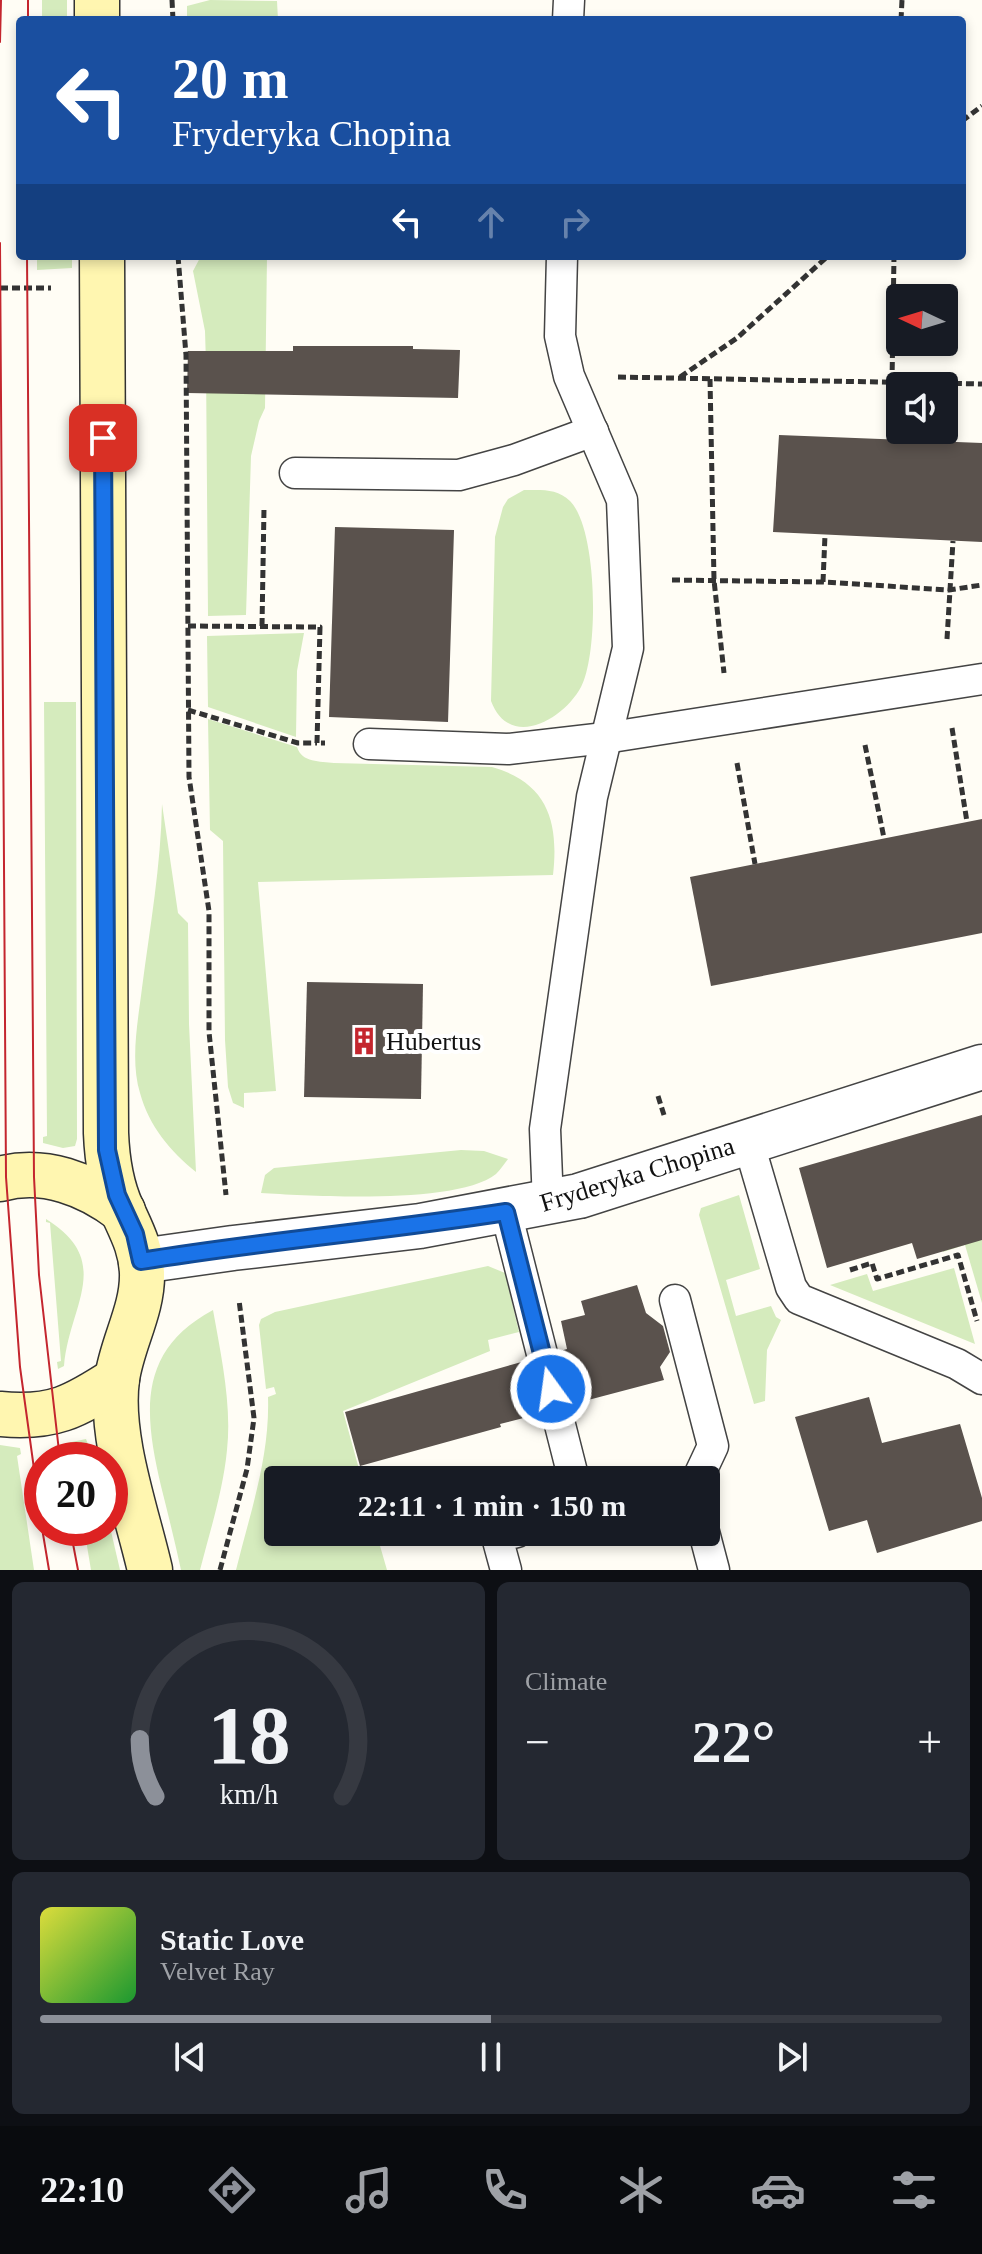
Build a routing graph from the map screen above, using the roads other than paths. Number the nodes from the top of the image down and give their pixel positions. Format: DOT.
graph roads {
  1 [pos="102,260"];
  2 [pos="562,260"];
  3 [pos="593,431"];
  4 [pos="295,473"];
  5 [pos="982,679"];
  6 [pos="605,738"];
  7 [pos="369,744"];
  8 [pos="982,1067"];
  9 [pos="748,1141"];
  10 [pos="0,1179"];
  11 [pos="548,1203"];
  12 [pos="123,1211"];
  13 [pos="506,1212"];
  14 [pos="141,1261"];
  15 [pos="675,1300"];
  16 [pos="117,1379"];
  17 [pos="982,1379"];
  18 [pos="0,1414"];
  19 [pos="570,1466"];
  20 [pos="704,1466"];
  21 [pos="499,1546"];
  22 [pos="708,1546"];
  23 [pos="150,1570"];
  24 [pos="506,1570"];
  25 [pos="714,1570"];
  1 -- 12 [label="main road"];
  2 -- 3 [label="lane"];
  3 -- 4 [label="lane"];
  3 -- 6 [label="lane"];
  5 -- 6 [label="lane"];
  6 -- 7 [label="lane"];
  6 -- 11 [label="lane"];
  8 -- 9 [label="street, Fryderyka Chopina"];
  9 -- 11 [label="street, Fryderyka Chopina"];
  9 -- 17 [label="lane"];
  10 -- 12 [label="main road"];
  11 -- 13 [label="street, Fryderyka Chopina"];
  12 -- 14 [label="main road"];
  13 -- 14 [label="street, Fryderyka Chopina"];
  13 -- 19 [label="lane"];
  14 -- 16 [label="main road"];
  15 -- 20 [label="lane"];
  16 -- 18 [label="main road"];
  16 -- 23 [label="main road"];
  21 -- 24 [label="lane"];
  22 -- 25 [label="lane"];
}
